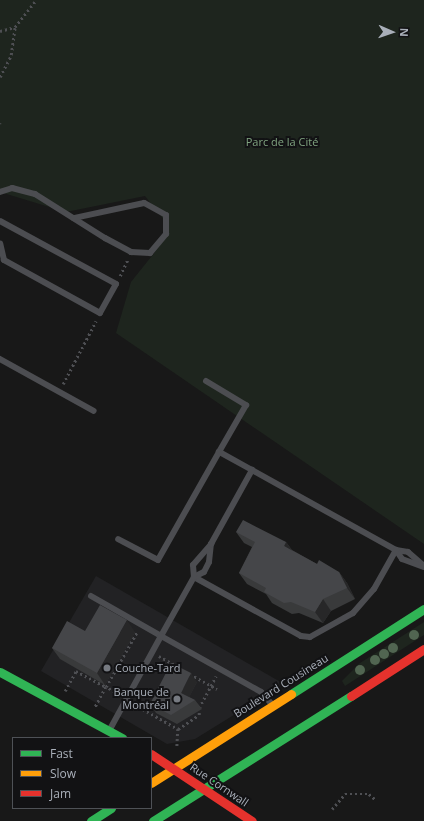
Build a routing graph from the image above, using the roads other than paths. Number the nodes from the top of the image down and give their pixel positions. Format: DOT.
graph roads {
  1 [pos="0,192"];
  2 [pos="74,218"];
  3 [pos="0,221"];
  4 [pos="0,243"];
  5 [pos="0,359"];
  6 [pos="206,382"];
  7 [pos="94,410"];
  8 [pos="219,452"];
  9 [pos="252,470"];
  10 [pos="118,538"];
  11 [pos="211,544"];
  12 [pos="396,550"];
  13 [pos="424,566"];
  14 [pos="194,577"];
  15 [pos="91,596"];
  16 [pos="105,604"];
  17 [pos="424,609"];
  18 [pos="101,610"];
  19 [pos="162,636"];
  20 [pos="424,649"];
  21 [pos="0,672"];
  22 [pos="273,705"];
  23 [pos="109,731"];
  24 [pos="120,737"];
  25 [pos="152,755"];
  26 [pos="173,769"];
  27 [pos="152,782"];
  28 [pos="202,790"];
  29 [pos="109,809"];
  30 [pos="91,821"];
  31 [pos="153,821"];
  32 [pos="252,821"];
  1 -- 2 [label="lane"];
  2 -- 2 [label="lane"];
  3 -- 4 [label="lane"];
  5 -- 7 [label="lane"];
  6 -- 8 [label="lane"];
  8 -- 9 [label="lane"];
  8 -- 10 [label="lane"];
  9 -- 11 [label="lane"];
  9 -- 12 [label="lane"];
  11 -- 14 [label="lane"];
  11 -- 14 [label="lane"];
  12 -- 13 [label="lane"];
  12 -- 14 [label="lane"];
  14 -- 19 [label="lane"];
  15 -- 16 [label="lane"];
  16 -- 18 [label="lane"];
  16 -- 19 [label="lane"];
  17 -- 22 [label="main road, Boulevard Cousineau"];
  19 -- 22 [label="lane"];
  19 -- 23 [label="lane"];
  20 -- 28 [label="main road"];
  21 -- 23 [label="main road"];
  22 -- 26 [label="main road, Boulevard Cousineau"];
  23 -- 24 [label="main road"];
  25 -- 26 [label="main road, Rue Cornwall"];
  26 -- 27 [label="main road, Boulevard Cousineau"];
  26 -- 28 [label="main road, Rue Cornwall"];
  28 -- 31 [label="main road"];
  28 -- 32 [label="main road, Rue Cornwall"];
  29 -- 30 [label="main road"];
}
